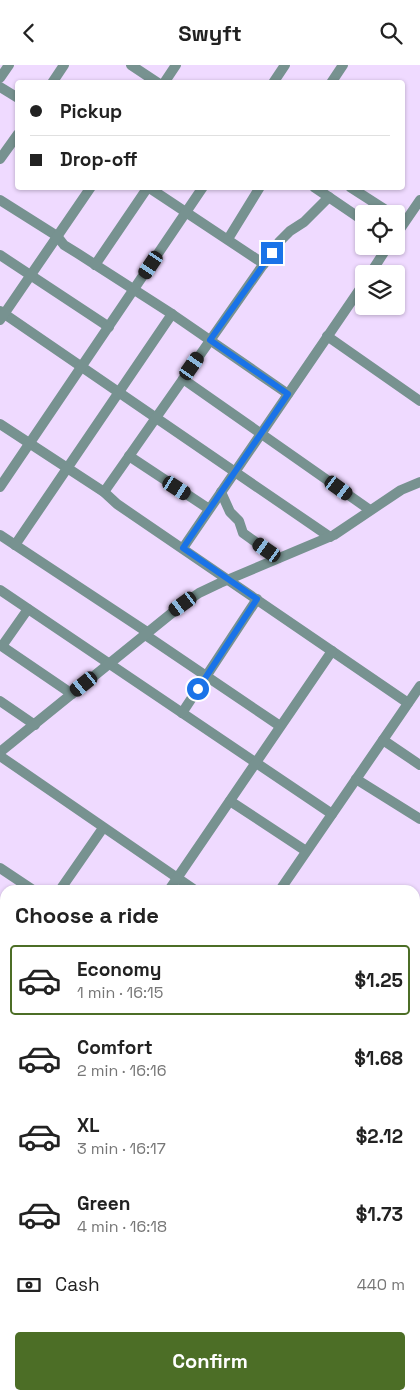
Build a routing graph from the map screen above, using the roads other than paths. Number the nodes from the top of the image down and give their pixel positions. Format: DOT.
graph roads {
  1 [pos="9,65"];
  2 [pos="64,65"];
  3 [pos="131,65"];
  4 [pos="176,65"];
  5 [pos="285,65"];
  6 [pos="343,65"];
  7 [pos="0,78"];
  8 [pos="54,80"];
  9 [pos="154,80"];
  10 [pos="166,80"];
  11 [pos="275,80"];
  12 [pos="332,80"];
  13 [pos="0,87"];
  14 [pos="15,96"];
  15 [pos="15,138"];
  16 [pos="0,159"];
  17 [pos="89,190"];
  18 [pos="147,190"];
  19 [pos="151,190"];
  20 [pos="201,190"];
  21 [pos="258,190"];
  22 [pos="318,190"];
  23 [pos="355,190"];
  24 [pos="329,197"];
  25 [pos="0,200"];
  26 [pos="420,200"];
  27 [pos="378,205"];
  28 [pos="186,213"];
  29 [pos="355,215"];
  30 [pos="405,215"];
  31 [pos="57,237"];
  32 [pos="228,239"];
  33 [pos="0,255"];
  34 [pos="264,264"];
  35 [pos="95,265"];
  36 [pos="30,276"];
  37 [pos="134,290"];
  38 [pos="355,296"];
  39 [pos="172,314"];
  40 [pos="1,315"];
  41 [pos="109,327"];
  42 [pos="327,337"];
  43 [pos="210,340"];
  44 [pos="82,367"];
  45 [pos="183,379"];
  46 [pos="119,393"];
  47 [pos="288,394"];
  48 [pos="420,401"];
  49 [pos="156,418"];
  50 [pos="0,424"];
  51 [pos="262,433"];
  52 [pos="30,444"];
  53 [pos="129,456"];
  54 [pos="67,469"];
  55 [pos="235,471"];
  56 [pos="420,482"];
  57 [pos="0,487"];
  58 [pos="221,492"];
  59 [pos="104,493"];
  60 [pos="209,509"];
  61 [pos="370,510"];
  62 [pos="0,535"];
  63 [pos="330,537"];
  64 [pos="15,545"];
  65 [pos="183,548"];
  66 [pos="278,558"];
  67 [pos="229,579"];
  68 [pos="0,590"];
  69 [pos="257,599"];
  70 [pos="28,609"];
  71 [pos="146,633"];
  72 [pos="1,646"];
  73 [pos="332,651"];
  74 [pos="109,663"];
  75 [pos="207,677"];
  76 [pos="420,685"];
  77 [pos="72,694"];
  78 [pos="0,701"];
  79 [pos="408,703"];
  80 [pos="182,713"];
  81 [pos="35,725"];
  82 [pos="280,726"];
  83 [pos="383,740"];
  84 [pos="0,754"];
  85 [pos="256,763"];
  86 [pos="420,765"];
  87 [pos="356,779"];
  88 [pos="230,801"];
  89 [pos="332,813"];
  90 [pos="420,819"];
  91 [pos="103,827"];
  92 [pos="306,851"];
  93 [pos="0,868"];
  94 [pos="177,878"];
  95 [pos="26,885"];
  96 [pos="63,885"];
  97 [pos="172,885"];
  98 [pos="188,885"];
  99 [pos="283,885"];
  1 -- 7 [label="street"];
  2 -- 8 [label="street"];
  3 -- 9 [label="street"];
  4 -- 10 [label="street"];
  5 -- 11 [label="street"];
  6 -- 12 [label="street"];
  13 -- 14 [label="street"];
  15 -- 16 [label="street"];
  17 -- 31 [label="street"];
  18 -- 35 [label="street"];
  19 -- 28 [label="street"];
  20 -- 28 [label="street"];
  21 -- 32 [label="street"];
  22 -- 24 [label="street"];
  23 -- 27 [label="street"];
  24 -- 29 [label="street"];
  24 -- 34 [label="street"];
  25 -- 31 [label="street"];
  26 -- 30 [label="street"];
  28 -- 32 [label="street"];
  28 -- 37 [label="street"];
  31 -- 35 [label="street"];
  31 -- 36 [label="street"];
  32 -- 34 [label="street"];
  33 -- 36 [label="street"];
  34 -- 43 [label="street"];
  35 -- 37 [label="street"];
  36 -- 40 [label="street"];
  36 -- 41 [label="street"];
  37 -- 39 [label="street"];
  37 -- 41 [label="street"];
  38 -- 42 [label="street"];
  39 -- 43 [label="street"];
  39 -- 46 [label="street"];
  40 -- 44 [label="street"];
  41 -- 44 [label="street"];
  42 -- 47 [label="street"];
  42 -- 48 [label="street"];
  43 -- 45 [label="street"];
  43 -- 47 [label="street"];
  44 -- 46 [label="street"];
  44 -- 52 [label="street"];
  45 -- 49 [label="street"];
  45 -- 51 [label="street"];
  46 -- 49 [label="street"];
  46 -- 54 [label="street"];
  47 -- 51 [label="street"];
  49 -- 53 [label="street"];
  49 -- 55 [label="street"];
  50 -- 52 [label="street"];
  51 -- 55 [label="street"];
  51 -- 61 [label="street"];
  52 -- 54 [label="street"];
  52 -- 57 [label="street"];
  53 -- 59 [label="street"];
  53 -- 60 [label="street"];
  54 -- 59 [label="street"];
  54 -- 64 [label="street"];
  55 -- 58 [label="street"];
  55 -- 63 [label="street"];
  56 -- 61 [label="street"];
  58 -- 60 [label="street"];
  58 -- 66 [label="street"];
  59 -- 65 [label="street"];
  60 -- 65 [label="street"];
  61 -- 63 [label="street"];
  62 -- 64 [label="street"];
  63 -- 66 [label="street"];
  64 -- 71 [label="street"];
  65 -- 67 [label="street"];
  66 -- 67 [label="street"];
  67 -- 69 [label="street"];
  67 -- 71 [label="street"];
  68 -- 70 [label="street"];
  69 -- 73 [label="street"];
  69 -- 75 [label="street"];
  70 -- 72 [label="street"];
  70 -- 74 [label="street"];
  71 -- 74 [label="street"];
  71 -- 75 [label="street"];
  72 -- 77 [label="street"];
  73 -- 79 [label="street"];
  73 -- 82 [label="street"];
  74 -- 77 [label="street"];
  74 -- 80 [label="street"];
  75 -- 80 [label="street"];
  75 -- 82 [label="street"];
  76 -- 79 [label="street"];
  77 -- 81 [label="street"];
  78 -- 81 [label="street"];
  79 -- 83 [label="street"];
  80 -- 85 [label="street"];
  81 -- 84 [label="street"];
  82 -- 85 [label="street"];
  83 -- 86 [label="street"];
  83 -- 87 [label="street"];
  84 -- 91 [label="street"];
  85 -- 88 [label="street"];
  85 -- 89 [label="street"];
  87 -- 89 [label="street"];
  87 -- 90 [label="street"];
  88 -- 92 [label="street"];
  88 -- 94 [label="street"];
  89 -- 92 [label="street"];
  91 -- 94 [label="street"];
  91 -- 96 [label="street"];
  92 -- 99 [label="street"];
  93 -- 95 [label="street"];
  94 -- 97 [label="street"];
  94 -- 98 [label="street"];
}
